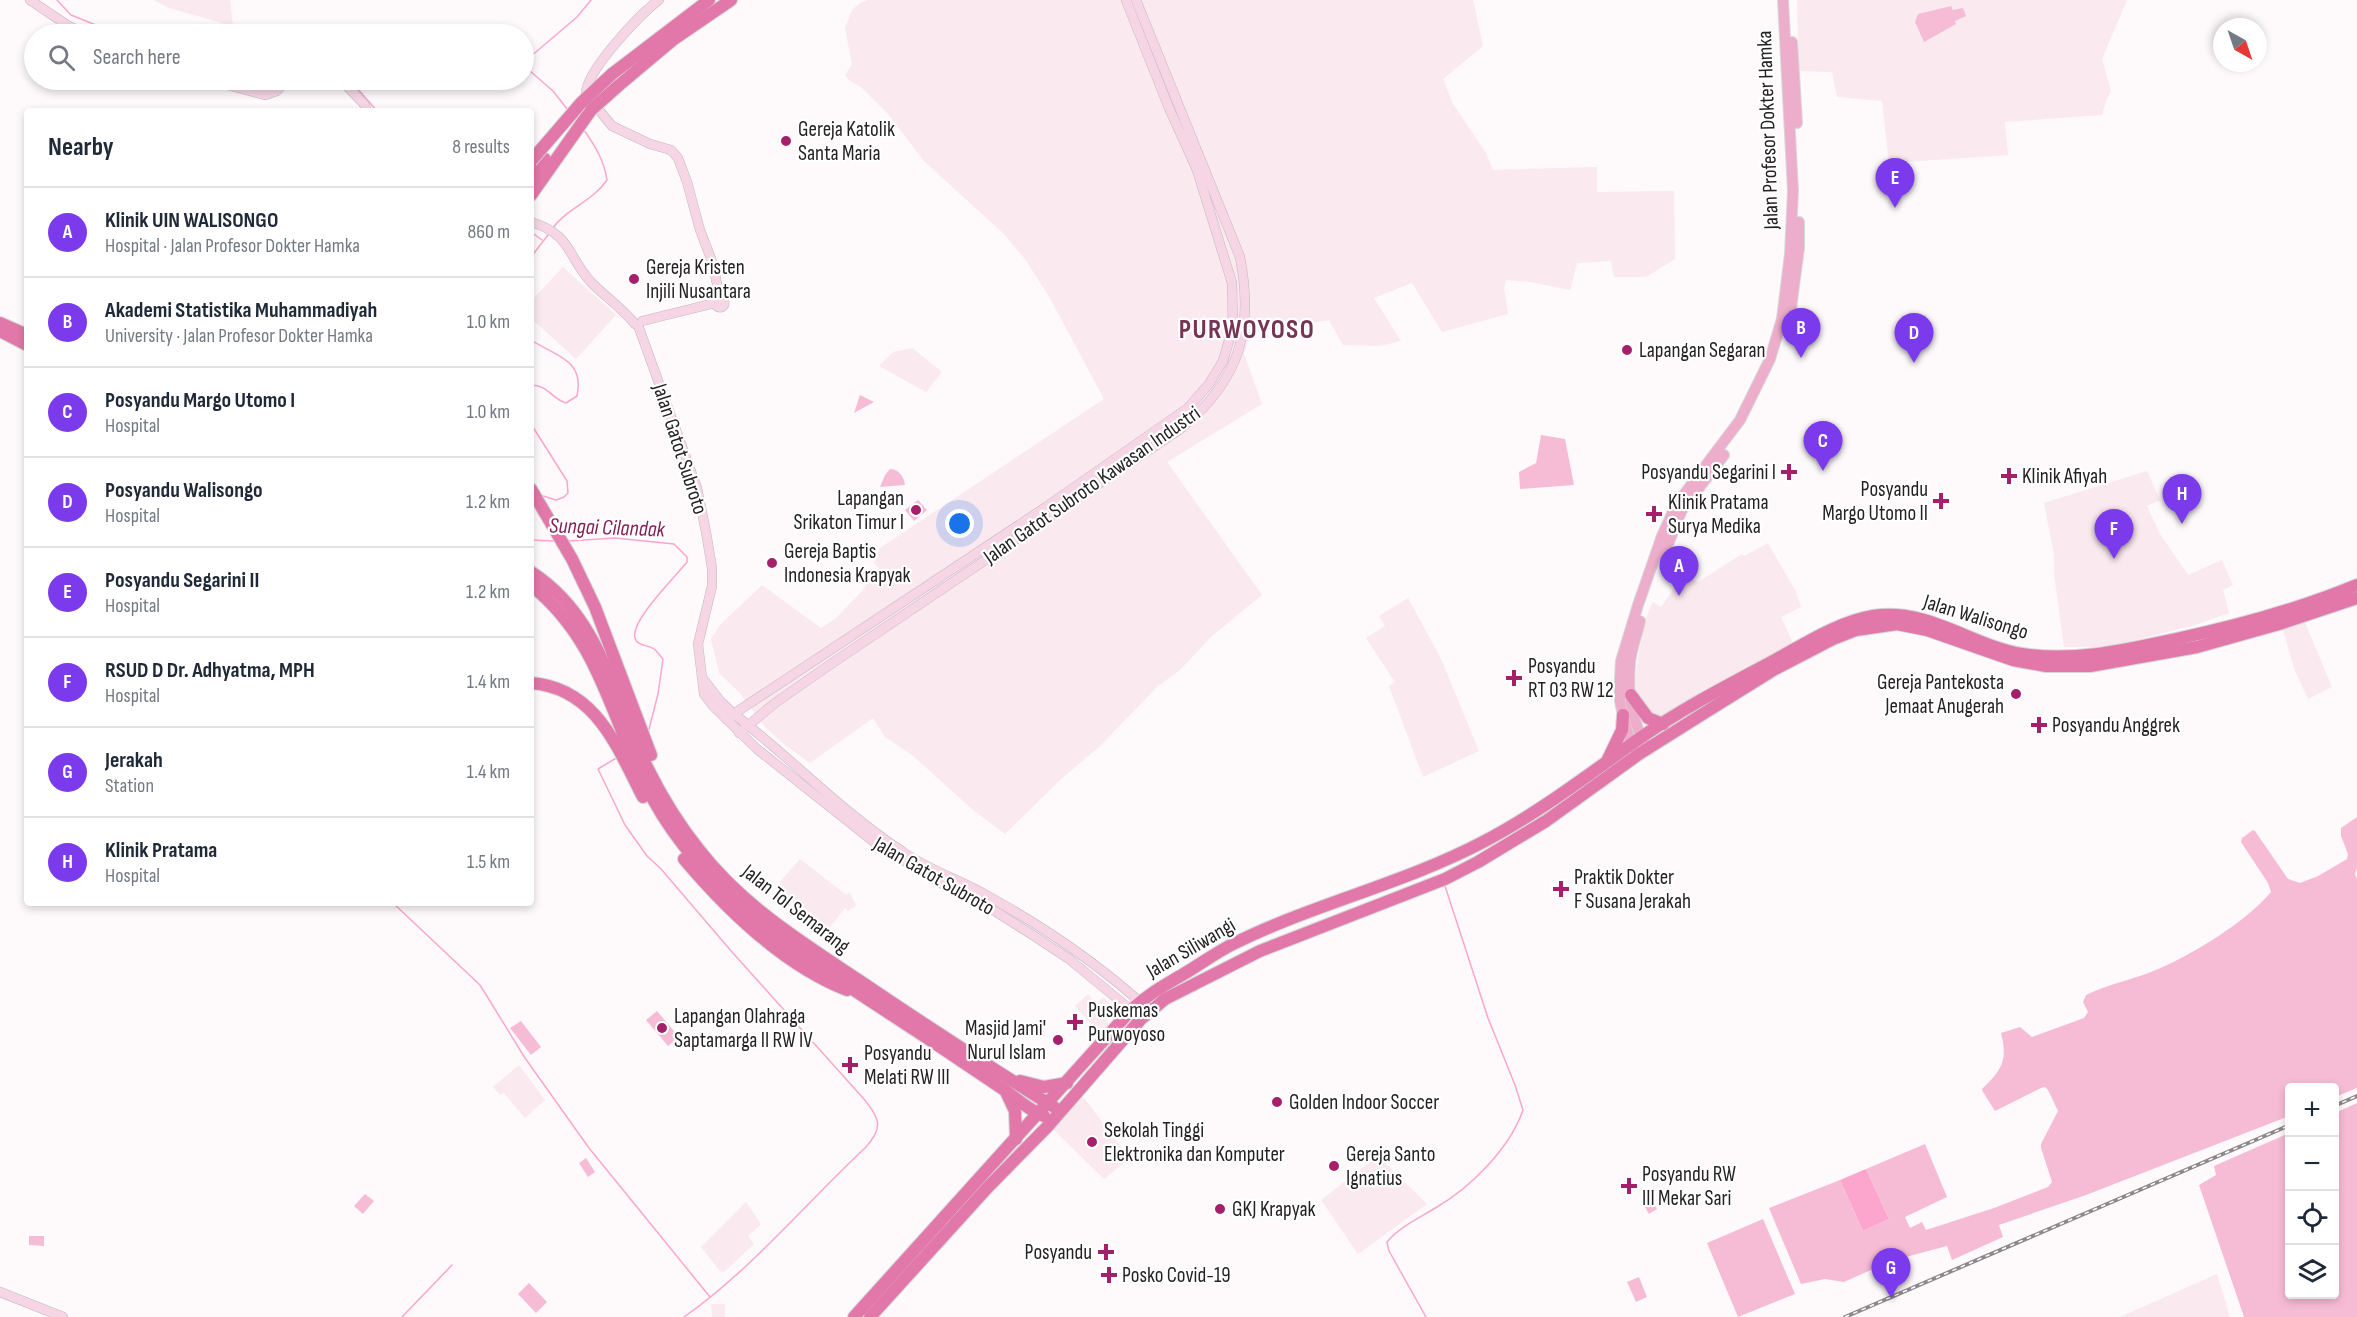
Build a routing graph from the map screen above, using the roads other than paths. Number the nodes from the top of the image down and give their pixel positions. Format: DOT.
graph roads {
  1 [pos="30,0"];
  2 [pos="659,0"];
  3 [pos="709,0"];
  4 [pos="731,0"];
  5 [pos="1126,0"];
  6 [pos="1136,0"];
  7 [pos="1783,0"];
  8 [pos="1791,0"];
  9 [pos="66,24"];
  10 [pos="246,90"];
  11 [pos="277,90"];
  12 [pos="351,90"];
  13 [pos="366,108"];
  14 [pos="591,110"];
  15 [pos="534,158"];
  16 [pos="534,174"];
  17 [pos="534,191"];
  18 [pos="534,223"];
  19 [pos="0,316"];
  20 [pos="0,323"];
  21 [pos="24,324"];
  22 [pos="639,324"];
  23 [pos="0,331"];
  24 [pos="24,333"];
  25 [pos="1782,335"];
  26 [pos="24,343"];
  27 [pos="534,494"];
  28 [pos="534,574"];
  29 [pos="2357,585"];
  30 [pos="534,588"];
  31 [pos="2357,598"];
  32 [pos="1822,640"];
  33 [pos="534,683"];
  34 [pos="1631,695"];
  35 [pos="1623,715"];
  36 [pos="730,717"];
  37 [pos="627,719"];
  38 [pos="1663,724"];
  39 [pos="748,726"];
  40 [pos="739,733"];
  41 [pos="1640,746"];
  42 [pos="1606,763"];
  43 [pos="641,765"];
  44 [pos="1140,1011"];
  45 [pos="1002,1074"];
  46 [pos="1067,1083"];
  47 [pos="1004,1090"];
  48 [pos="1048,1104"];
  49 [pos="1038,1114"];
  50 [pos="1057,1116"];
  51 [pos="1016,1139"];
  52 [pos="0,1292"];
  53 [pos="872,1315"];
  54 [pos="63,1317"];
  55 [pos="854,1317"];
  1 -- 9 [label="street"];
  2 -- 22 [label="street"];
  3 -- 15 [label="highway, bridge"];
  4 -- 14 [label="highway, bridge"];
  5 -- 36 [label="street, Jalan Gatot Subroto Kawasan Industri"];
  6 -- 39 [label="street, Jalan Gatot Subroto Kawasan Industri"];
  7 -- 25 [label="main road, Jalan Profesor Dokter Hamka"];
  8 -- 25 [label="main road, Jalan Profesor Dokter Hamka"];
  10 -- 11 [label="street"];
  12 -- 13 [label="street"];
  14 -- 16 [label="highway"];
  14 -- 17 [label="highway"];
  18 -- 22 [label="street, Jalan Gatot Subroto"];
  19 -- 21 [label="highway"];
  20 -- 24 [label="highway"];
  22 -- 36 [label="street, Jalan Gatot Subroto"];
  23 -- 26 [label="highway"];
  25 -- 34 [label="main road, Jalan Profesor Dokter Hamka"];
  25 -- 35 [label="main road, Jalan Profesor Dokter Hamka"];
  27 -- 37 [label="highway"];
  28 -- 37 [label="highway, Jalan Tol Semarang"];
  29 -- 32 [label="highway, Jalan Walisongo"];
  30 -- 37 [label="highway, Jalan Tol Semarang"];
  31 -- 32 [label="highway, Jalan Walisongo"];
  32 -- 38 [label="highway, Jalan Walisongo"];
  32 -- 41 [label="highway, Jalan Walisongo"];
  33 -- 43 [label="highway"];
  34 -- 38 [label="highway"];
  34 -- 41 [label="main road, Jalan Profesor Dokter Hamka"];
  35 -- 41 [label="main road, Jalan Profesor Dokter Hamka"];
  35 -- 42 [label="highway"];
  36 -- 39 [label="street, Jalan Gatot Subroto"];
  36 -- 40 [label="street, Jalan Gatot Subroto"];
  37 -- 43 [label="highway, Jalan Tol Semarang"];
  38 -- 41 [label="highway, Jalan Walisongo"];
  39 -- 40 [label="street, Jalan Gatot Subroto Kawasan Industri"];
  39 -- 44 [label="street, Jalan Gatot Subroto"];
  40 -- 44 [label="street, Jalan Gatot Subroto"];
  41 -- 42 [label="highway, Jalan Siliwangi"];
  41 -- 44 [label="highway, Jalan Siliwangi"];
  42 -- 44 [label="highway, Jalan Siliwangi"];
  43 -- 45 [label="highway, Jalan Tol Semarang"];
  43 -- 47 [label="highway, Jalan Tol Semarang"];
  44 -- 46 [label="highway, Jalan Siliwangi"];
  44 -- 50 [label="highway, Jalan Siliwangi"];
  45 -- 46 [label="highway"];
  45 -- 48 [label="highway, Jalan Tol Semarang"];
  46 -- 48 [label="highway, Jalan Siliwangi"];
  47 -- 49 [label="highway, Jalan Tol Semarang"];
  47 -- 51 [label="highway"];
  48 -- 49 [label="highway, Jalan Siliwangi"];
  48 -- 50 [label="highway, Jalan Tol Semarang"];
  49 -- 50 [label="highway, Jalan Tol Semarang"];
  49 -- 51 [label="highway, Jalan Siliwangi"];
  50 -- 53 [label="highway, Jalan Siliwangi"];
  51 -- 55 [label="highway, Jalan Siliwangi"];
  52 -- 54 [label="street"];
}
